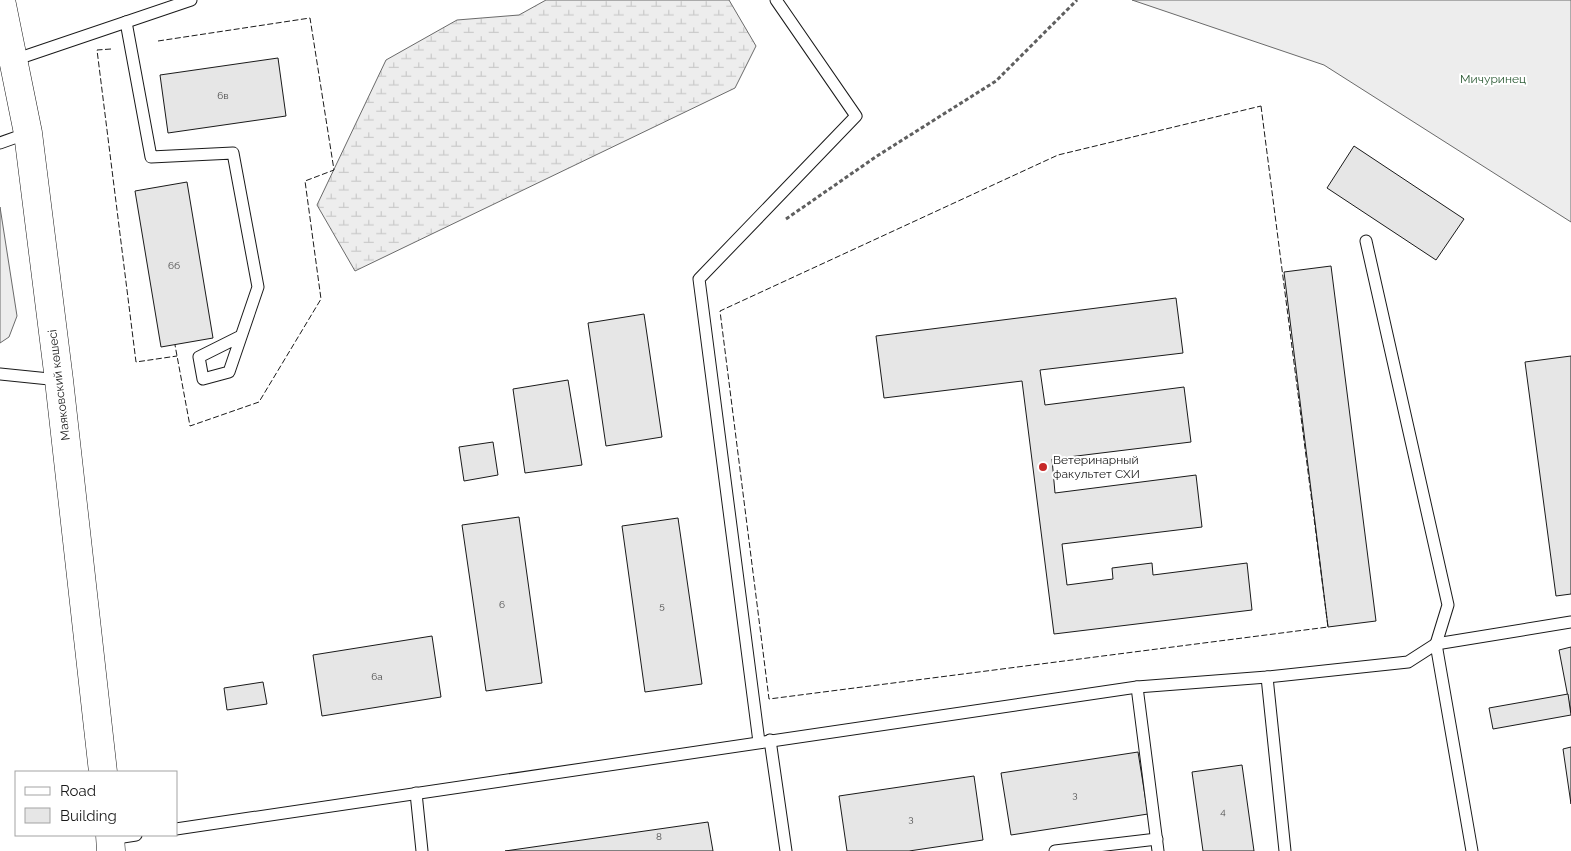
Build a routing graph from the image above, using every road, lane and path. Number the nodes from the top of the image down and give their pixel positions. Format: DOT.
graph roads {
  1 [pos="1,0"];
  2 [pos="191,0"];
  3 [pos="776,0"];
  4 [pos="1077,0"];
  5 [pos="126,22"];
  6 [pos="14,60"];
  7 [pos="28,133"];
  8 [pos="0,142"];
  9 [pos="780,223"];
  10 [pos="1366,241"];
  11 [pos="241,336"];
  12 [pos="0,374"];
  13 [pos="59,380"];
  14 [pos="1571,622"];
  15 [pos="1436,644"];
  16 [pos="1267,678"];
  17 [pos="1137,687"];
  18 [pos="765,741"];
  19 [pos="103,771"];
  20 [pos="416,793"];
  21 [pos="178,829"];
  22 [pos="132,836"];
  23 [pos="1157,839"];
  24 [pos="110,841"];
  25 [pos="422,851"];
  26 [pos="786,851"];
  27 [pos="1055,851"];
  28 [pos="1158,851"];
  29 [pos="1285,851"];
  30 [pos="1472,851"];
  1 -- 6 [label="main road, Маяковский көшесі"];
  2 -- 5 [label="lane"];
  3 -- 18 [label="lane"];
  4 -- 9 [label="path"];
  5 -- 6 [label="lane"];
  5 -- 11 [label="lane"];
  6 -- 7 [label="main road, Маяковский көшесі"];
  7 -- 8 [label="lane"];
  7 -- 13 [label="main road, Маяковский көшесі"];
  10 -- 15 [label="lane"];
  12 -- 13 [label="lane"];
  13 -- 19 [label="main road, Маяковский көшесі"];
  14 -- 15 [label="lane"];
  15 -- 16 [label="lane"];
  15 -- 30 [label="lane"];
  16 -- 17 [label="lane"];
  16 -- 29 [label="lane"];
  17 -- 18 [label="lane"];
  17 -- 23 [label="lane"];
  18 -- 20 [label="lane"];
  18 -- 26 [label="lane"];
  20 -- 21 [label="lane"];
  20 -- 25 [label="lane"];
  22 -- 24 [label="lane"];
  23 -- 27 [label="lane"];
  23 -- 28 [label="lane"];
}
